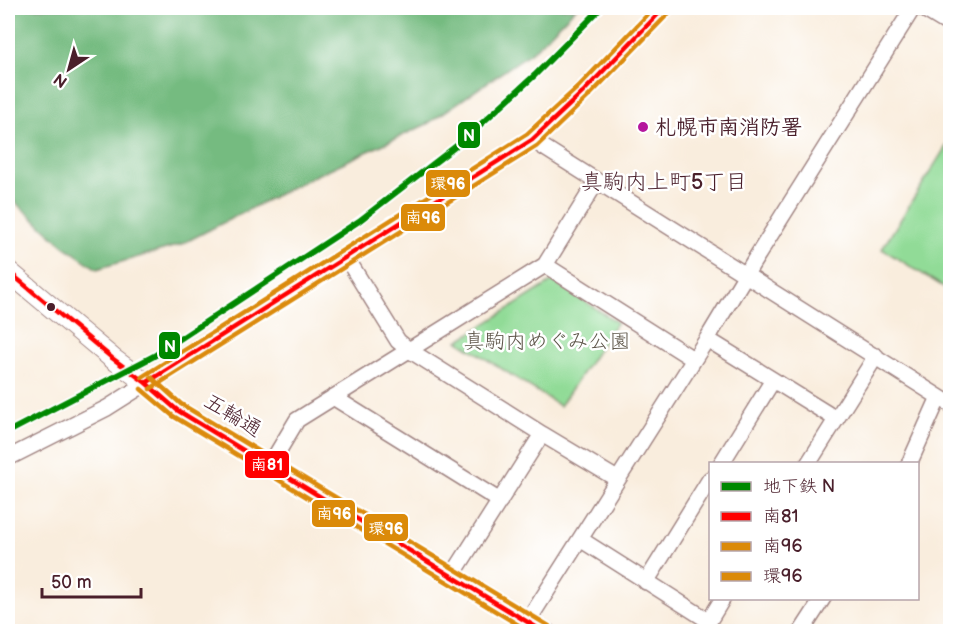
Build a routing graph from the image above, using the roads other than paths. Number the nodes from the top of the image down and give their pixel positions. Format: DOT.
graph roads {
  1 [pos="664,8"];
  2 [pos="913,8"];
  3 [pos="922,8"];
  4 [pos="951,25"];
  5 [pos="532,140"];
  6 [pos="597,181"];
  7 [pos="346,257"];
  8 [pos="545,265"];
  9 [pos="8,271"];
  10 [pos="746,274"];
  11 [pos="707,339"];
  12 [pos="409,350"];
  13 [pos="876,356"];
  14 [pos="693,359"];
  15 [pos="773,380"];
  16 [pos="146,383"];
  17 [pos="333,397"];
  18 [pos="945,401"];
  19 [pos="836,419"];
  20 [pos="542,434"];
  21 [pos="8,458"];
  22 [pos="722,462"];
  23 [pos="809,462"];
  24 [pos="910,462"];
  25 [pos="270,465"];
  26 [pos="617,479"];
  27 [pos="709,482"];
  28 [pos="500,501"];
  29 [pos="580,539"];
  30 [pos="452,576"];
  31 [pos="646,582"];
  32 [pos="722,600"];
  33 [pos="822,600"];
  34 [pos="536,626"];
  35 [pos="801,632"];
  1 -- 5 [label="street"];
  2 -- 10 [label="street"];
  3 -- 4 [label="street"];
  5 -- 6 [label="street"];
  5 -- 7 [label="street"];
  6 -- 8 [label="street"];
  6 -- 10 [label="street"];
  7 -- 12 [label="street"];
  7 -- 16 [label="street"];
  8 -- 12 [label="street"];
  8 -- 14 [label="street"];
  9 -- 16 [label="main road, 五輪通"];
  10 -- 11 [label="street"];
  10 -- 13 [label="street"];
  11 -- 14 [label="street"];
  11 -- 15 [label="street"];
  12 -- 17 [label="street"];
  12 -- 20 [label="street"];
  13 -- 18 [label="street"];
  13 -- 19 [label="street"];
  14 -- 26 [label="street"];
  15 -- 19 [label="street"];
  15 -- 22 [label="street"];
  16 -- 21 [label="street"];
  16 -- 25 [label="main road, 五輪通"];
  17 -- 25 [label="street"];
  17 -- 28 [label="street"];
  18 -- 24 [label="street"];
  19 -- 23 [label="street"];
  20 -- 26 [label="street"];
  20 -- 28 [label="street"];
  25 -- 30 [label="main road, 五輪通"];
  26 -- 29 [label="street"];
  27 -- 31 [label="street"];
  28 -- 30 [label="street"];
  29 -- 31 [label="street"];
  29 -- 34 [label="street"];
  30 -- 34 [label="main road, 五輪通"];
  31 -- 32 [label="street"];
  33 -- 35 [label="street"];
}
